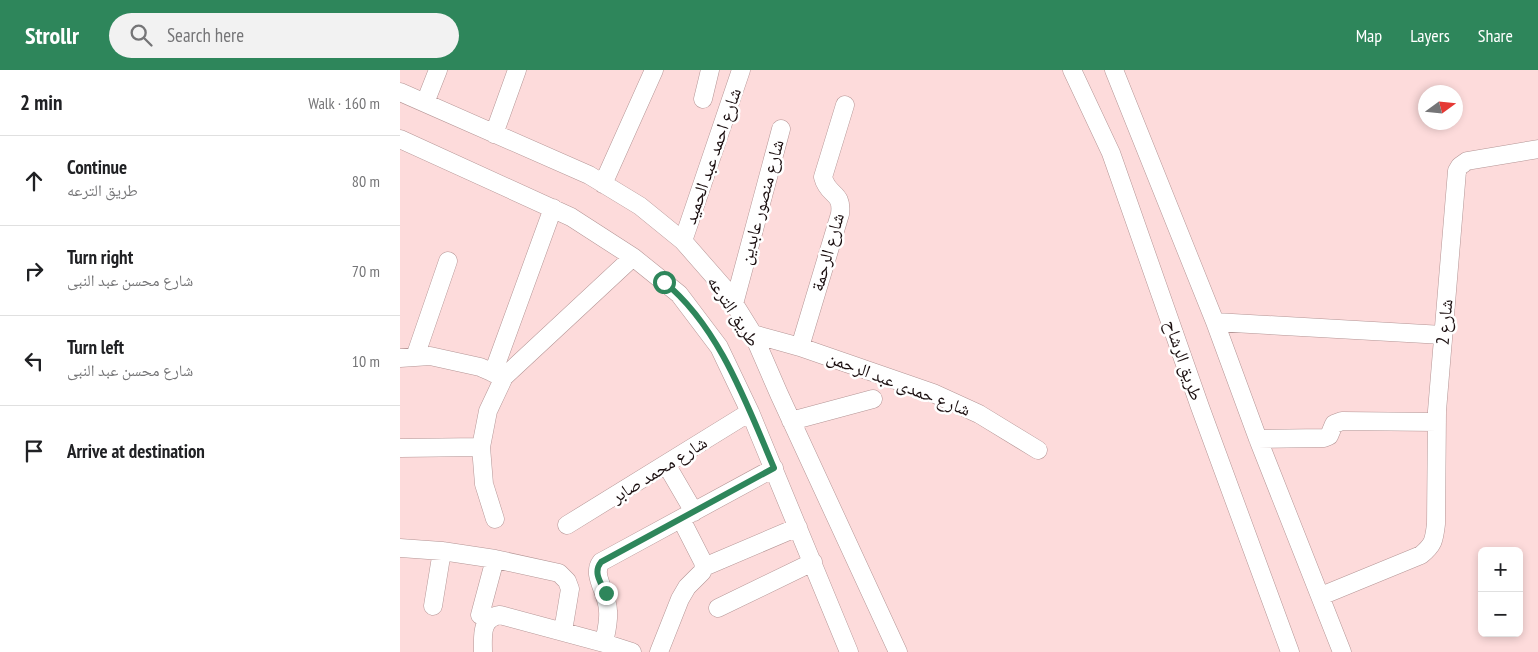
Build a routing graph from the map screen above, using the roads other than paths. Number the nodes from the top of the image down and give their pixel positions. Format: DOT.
graph roads {
  1 [pos="438,70"];
  2 [pos="517,70"];
  3 [pos="654,70"];
  4 [pos="710,70"];
  5 [pos="741,70"];
  6 [pos="1072,70"];
  7 [pos="1116,76"];
  8 [pos="400,92"];
  9 [pos="703,99"];
  10 [pos="425,103"];
  11 [pos="845,105"];
  12 [pos="781,129"];
  13 [pos="494,134"];
  14 [pos="400,139"];
  15 [pos="1538,149"];
  16 [pos="603,184"];
  17 [pos="553,208"];
  18 [pos="683,241"];
  19 [pos="633,257"];
  20 [pos="448,261"];
  21 [pos="734,304"];
  22 [pos="1215,322"];
  23 [pos="753,334"];
  24 [pos="1443,335"];
  25 [pos="800,347"];
  26 [pos="408,358"];
  27 [pos="499,375"];
  28 [pos="873,399"];
  29 [pos="750,412"];
  30 [pos="791,421"];
  31 [pos="1437,422"];
  32 [pos="1258,439"];
  33 [pos="481,447"];
  34 [pos="400,448"];
  35 [pos="1038,450"];
  36 [pos="666,464"];
  37 [pos="774,468"];
  38 [pos="687,515"];
  39 [pos="495,520"];
  40 [pos="567,525"];
  41 [pos="798,527"];
  42 [pos="400,548"];
  43 [pos="442,551"];
  44 [pos="496,559"];
  45 [pos="813,562"];
  46 [pos="704,567"];
  47 [pos="1321,596"];
  48 [pos="433,606"];
  49 [pos="718,608"];
  50 [pos="480,615"];
  51 [pos="563,632"];
  52 [pos="604,643"];
  53 [pos="483,652"];
  54 [pos="632,652"];
  55 [pos="659,652"];
  56 [pos="849,652"];
  57 [pos="898,652"];
  58 [pos="1290,652"];
  59 [pos="1342,652"];
  1 -- 10 [label="street"];
  2 -- 13 [label="street"];
  3 -- 16 [label="street"];
  4 -- 9 [label="street"];
  5 -- 18 [label="street, شارع احمد عبد الحميد"];
  6 -- 58 [label="street, طريق الرشاح"];
  7 -- 22 [label="street"];
  8 -- 10 [label="street, طريق الترعه"];
  10 -- 13 [label="street, طريق الترعه"];
  11 -- 25 [label="street, شارع الرحمة"];
  12 -- 21 [label="street, شارع منصور عابدين"];
  13 -- 16 [label="street, طريق الترعه"];
  14 -- 17 [label="street, طريق الترعه"];
  15 -- 24 [label="street, شارع 2"];
  16 -- 18 [label="street, طريق الترعه"];
  17 -- 19 [label="street, طريق الترعه"];
  17 -- 27 [label="street"];
  18 -- 21 [label="street, طريق الترعه"];
  19 -- 27 [label="street"];
  19 -- 29 [label="street, طريق الترعه"];
  20 -- 26 [label="street"];
  21 -- 23 [label="street, طريق الترعه"];
  22 -- 24 [label="street"];
  22 -- 32 [label="street"];
  23 -- 25 [label="street, شارع حمدى عبد الرحمن"];
  23 -- 30 [label="street, طريق الترعه"];
  24 -- 31 [label="street, شارع 2"];
  25 -- 35 [label="street, شارع حمدى عبد الرحمن"];
  26 -- 27 [label="street"];
  27 -- 33 [label="street"];
  28 -- 30 [label="street"];
  29 -- 36 [label="street, شارع محمد صابر"];
  29 -- 37 [label="street, طريق الترعه"];
  30 -- 57 [label="street, طريق الترعه"];
  31 -- 32 [label="street"];
  31 -- 47 [label="street, شارع 2"];
  32 -- 47 [label="street"];
  33 -- 34 [label="street"];
  33 -- 39 [label="street"];
  36 -- 38 [label="street"];
  36 -- 40 [label="street, شارع محمد صابر"];
  37 -- 38 [label="street"];
  37 -- 41 [label="street, طريق الترعه"];
  38 -- 46 [label="street"];
  38 -- 52 [label="street"];
  41 -- 45 [label="street, طريق الترعه"];
  41 -- 46 [label="street"];
  42 -- 43 [label="street"];
  43 -- 44 [label="street"];
  43 -- 48 [label="street"];
  44 -- 50 [label="street"];
  44 -- 51 [label="street"];
  45 -- 49 [label="street"];
  45 -- 56 [label="street, طريق الترعه"];
  46 -- 55 [label="street"];
  47 -- 59 [label="street"];
  51 -- 52 [label="street"];
  51 -- 53 [label="street"];
  52 -- 54 [label="street"];
}
